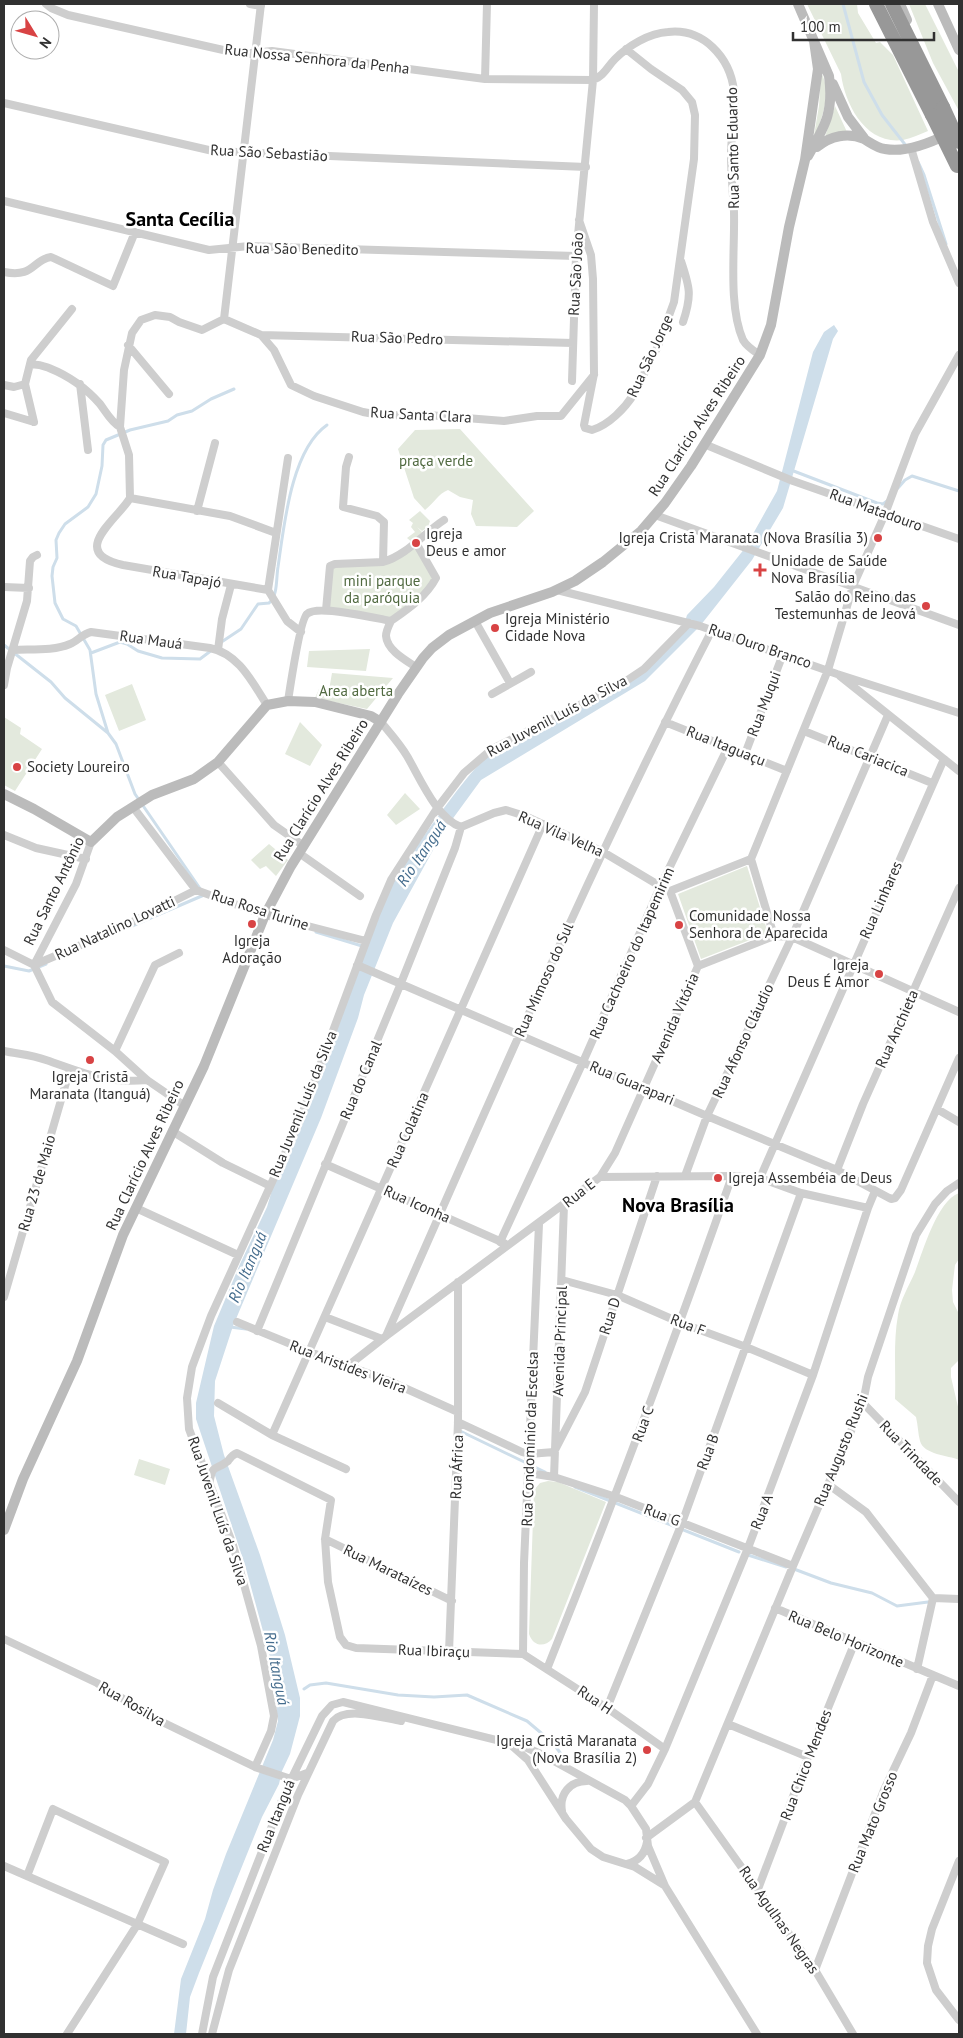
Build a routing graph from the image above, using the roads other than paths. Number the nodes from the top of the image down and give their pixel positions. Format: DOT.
graph roads {
  1 [pos="46,4"];
  2 [pos="250,4"];
  3 [pos="487,4"];
  4 [pos="594,4"];
  5 [pos="798,4"];
  6 [pos="871,4"];
  7 [pos="876,4"];
  8 [pos="892,4"];
  9 [pos="900,4"];
  10 [pos="938,4"];
  11 [pos="261,5"];
  12 [pos="888,29"];
  13 [pos="814,41"];
  14 [pos="626,50"];
  15 [pos="959,50"];
  16 [pos="256,52"];
  17 [pos="928,75"];
  18 [pos="829,76"];
  19 [pos="485,79"];
  20 [pos="593,80"];
  21 [pos="4,96"];
  22 [pos="8,103"];
  23 [pos="937,111"];
  24 [pos="959,128"];
  25 [pos="866,140"];
  26 [pos="959,142"];
  27 [pos="911,148"];
  28 [pos="244,153"];
  29 [pos="808,156"];
  30 [pos="586,167"];
  31 [pos="958,169"];
  32 [pos="4,201"];
  33 [pos="579,220"];
  34 [pos="134,232"];
  35 [pos="231,248"];
  36 [pos="576,256"];
  37 [pos="680,259"];
  38 [pos="4,272"];
  39 [pos="959,283"];
  40 [pos="72,309"];
  41 [pos="224,319"];
  42 [pos="683,322"];
  43 [pos="261,335"];
  44 [pos="573,343"];
  45 [pos="128,345"];
  46 [pos="959,355"];
  47 [pos="760,356"];
  48 [pos="30,365"];
  49 [pos="594,374"];
  50 [pos="572,381"];
  51 [pos="25,384"];
  52 [pos="80,384"];
  53 [pos="4,385"];
  54 [pos="169,394"];
  55 [pos="4,413"];
  56 [pos="120,427"];
  57 [pos="215,443"];
  58 [pos="704,444"];
  59 [pos="88,450"];
  60 [pos="350,457"];
  61 [pos="288,458"];
  62 [pos="130,498"];
  63 [pos="197,511"];
  64 [pos="885,514"];
  65 [pos="655,515"];
  66 [pos="444,520"];
  67 [pos="276,533"];
  68 [pos="959,539"];
  69 [pos="416,543"];
  70 [pos="37,555"];
  71 [pos="383,562"];
  72 [pos="231,585"];
  73 [pos="853,586"];
  74 [pos="4,587"];
  75 [pos="29,588"];
  76 [pos="268,590"];
  77 [pos="557,590"];
  78 [pos="326,610"];
  79 [pos="391,620"];
  80 [pos="476,621"];
  81 [pos="689,623"];
  82 [pos="959,625"];
  83 [pos="712,630"];
  84 [pos="301,632"];
  85 [pos="14,650"];
  86 [pos="218,650"];
  87 [pos="783,654"];
  88 [pos="7,658"];
  89 [pos="416,667"];
  90 [pos="828,670"];
  91 [pos="531,672"];
  92 [pos="837,674"];
  93 [pos="510,683"];
  94 [pos="4,684"];
  95 [pos="492,694"];
  96 [pos="288,701"];
  97 [pos="267,705"];
  98 [pos="959,713"];
  99 [pos="888,715"];
  100 [pos="381,722"];
  101 [pos="665,722"];
  102 [pos="804,731"];
  103 [pos="728,747"];
  104 [pos="745,754"];
  105 [pos="870,756"];
  106 [pos="944,759"];
  107 [pos="218,762"];
  108 [pos="959,770"];
  109 [pos="787,771"];
  110 [pos="932,783"];
  111 [pos="4,794"];
  112 [pos="133,807"];
  113 [pos="439,809"];
  114 [pos="543,824"];
  115 [pos="461,827"];
  116 [pos="4,835"];
  117 [pos="91,842"];
  118 [pos="301,850"];
  119 [pos="603,852"];
  120 [pos="86,859"];
  121 [pos="751,859"];
  122 [pos="660,887"];
  123 [pos="959,888"];
  124 [pos="196,890"];
  125 [pos="670,891"];
  126 [pos="360,896"];
  127 [pos="265,915"];
  128 [pos="774,936"];
  129 [pos="792,937"];
  130 [pos="366,941"];
  131 [pos="4,950"];
  132 [pos="179,953"];
  133 [pos="853,965"];
  134 [pos="34,966"];
  135 [pos="360,966"];
  136 [pos="698,966"];
  137 [pos="401,983"];
  138 [pos="914,993"];
  139 [pos="461,1009"];
  140 [pos="959,1012"];
  141 [pos="519,1034"];
  142 [pos="4,1051"];
  143 [pos="115,1051"];
  144 [pos="959,1058"];
  145 [pos="583,1062"];
  146 [pos="70,1069"];
  147 [pos="147,1080"];
  148 [pos="644,1088"];
  149 [pos="185,1106"];
  150 [pos="937,1109"];
  151 [pos="707,1116"];
  152 [pos="959,1122"];
  153 [pos="172,1131"];
  154 [pos="774,1143"];
  155 [pos="325,1164"];
  156 [pos="837,1170"];
  157 [pos="657,1176"];
  158 [pos="685,1176"];
  159 [pos="732,1176"];
  160 [pos="600,1177"];
  161 [pos="760,1178"];
  162 [pos="959,1183"];
  163 [pos="270,1186"];
  164 [pos="382,1189"];
  165 [pos="875,1191"];
  166 [pos="801,1193"];
  167 [pos="564,1205"];
  168 [pos="136,1208"];
  169 [pos="868,1208"];
  170 [pos="439,1214"];
  171 [pos="539,1224"];
  172 [pos="504,1243"];
  173 [pos="238,1255"];
  174 [pos="562,1280"];
  175 [pos="458,1282"];
  176 [pos="617,1296"];
  177 [pos="4,1298"];
  178 [pos="325,1317"];
  179 [pos="237,1322"];
  180 [pos="681,1323"];
  181 [pos="257,1331"];
  182 [pos="384,1337"];
  183 [pos="746,1347"];
  184 [pos="310,1352"];
  185 [pos="349,1365"];
  186 [pos="813,1375"];
  187 [pos="218,1403"];
  188 [pos="863,1403"];
  189 [pos="458,1412"];
  190 [pos="458,1422"];
  191 [pos="272,1435"];
  192 [pos="554,1452"];
  193 [pos="529,1454"];
  194 [pos="346,1468"];
  195 [pos="529,1473"];
  196 [pos="554,1476"];
  197 [pos="209,1485"];
  198 [pos="829,1485"];
  199 [pos="616,1496"];
  200 [pos="959,1502"];
  201 [pos="682,1523"];
  202 [pos="4,1530"];
  203 [pos="325,1539"];
  204 [pos="748,1548"];
  205 [pos="793,1566"];
  206 [pos="933,1598"];
  207 [pos="959,1599"];
  208 [pos="452,1601"];
  209 [pos="775,1608"];
  210 [pos="4,1639"];
  211 [pos="855,1642"];
  212 [pos="449,1652"];
  213 [pos="523,1654"];
  214 [pos="547,1669"];
  215 [pos="917,1669"];
  216 [pos="933,1675"];
  217 [pos="959,1686"];
  218 [pos="607,1708"];
  219 [pos="728,1724"];
  220 [pos="434,1725"];
  221 [pos="508,1743"];
  222 [pos="665,1749"];
  223 [pos="808,1757"];
  224 [pos="257,1768"];
  225 [pos="307,1773"];
  226 [pos="291,1778"];
  227 [pos="589,1781"];
  228 [pos="695,1802"];
  229 [pos="631,1806"];
  230 [pos="566,1819"];
  231 [pos="647,1840"];
  232 [pos="959,1860"];
  233 [pos="627,1864"];
  234 [pos="4,1866"];
  235 [pos="27,1876"];
  236 [pos="665,1886"];
  237 [pos="758,1889"];
  238 [pos="136,1925"];
  239 [pos="183,1944"];
  240 [pos="815,1970"];
  241 [pos="959,2020"];
  242 [pos="67,2034"];
  243 [pos="202,2034"];
  244 [pos="212,2034"];
  245 [pos="758,2034"];
  246 [pos="853,2034"];
  1 -- 16 [label="street, Rua Nossa Senhora da Penha"];
  2 -- 11 [label="street"];
  3 -- 19 [label="street"];
  4 -- 20 [label="street, Rua São João"];
  5 -- 13 [label="street, Rua Clarício Alves Ribeiro"];
  6 -- 12 [label="street"];
  7 -- 12 [label="highway"];
  8 -- 17 [label="highway"];
  9 -- 17 [label="street"];
  10 -- 15 [label="street"];
  11 -- 16 [label="street"];
  12 -- 23 [label="highway"];
  13 -- 18 [label="street, Rua Clarício Alves Ribeiro"];
  13 -- 29 [label="street, Rua Clarício Alves Ribeiro"];
  14 -- 20 [label="street, Rua Santo Eduardo"];
  14 -- 37 [label="street, Rua São Jorge"];
  14 -- 47 [label="street, Rua Santo Eduardo"];
  16 -- 19 [label="street, Rua Nossa Senhora da Penha"];
  16 -- 28 [label="street"];
  17 -- 23 [label="highway"];
  18 -- 25 [label="street"];
  18 -- 29 [label="street, Rua Clarício Alves Ribeiro"];
  19 -- 20 [label="street, Rua Nossa Senhora da Penha"];
  20 -- 30 [label="street, Rua São João"];
  21 -- 22 [label="street"];
  22 -- 28 [label="street, Rua São Sebastião"];
  23 -- 26 [label="highway, bridge"];
  23 -- 31 [label="highway, bridge"];
  24 -- 27 [label="street"];
  25 -- 27 [label="street"];
  25 -- 29 [label="street"];
  27 -- 39 [label="street"];
  28 -- 30 [label="street, Rua São Sebastião"];
  28 -- 35 [label="street"];
  29 -- 47 [label="street, Rua Clarício Alves Ribeiro"];
  30 -- 33 [label="street, Rua São João"];
  32 -- 34 [label="street, Rua São Benedito"];
  33 -- 36 [label="street, Rua São João"];
  33 -- 49 [label="street, Rua São Jorge"];
  34 -- 35 [label="street, Rua São Benedito"];
  34 -- 38 [label="street"];
  35 -- 36 [label="street, Rua São Benedito"];
  35 -- 41 [label="street"];
  36 -- 44 [label="street, Rua São João"];
  37 -- 42 [label="street"];
  37 -- 49 [label="street, Rua São Jorge"];
  40 -- 48 [label="street"];
  41 -- 43 [label="street, Rua São Pedro"];
  41 -- 45 [label="street"];
  43 -- 44 [label="street, Rua São Pedro"];
  43 -- 49 [label="street, Rua Santa Clara"];
  44 -- 50 [label="street, Rua São João"];
  45 -- 54 [label="street"];
  45 -- 56 [label="street"];
  46 -- 64 [label="street"];
  47 -- 58 [label="street, Rua Clarício Alves Ribeiro"];
  48 -- 51 [label="street"];
  48 -- 52 [label="street"];
  51 -- 53 [label="street"];
  51 -- 55 [label="street"];
  52 -- 56 [label="street"];
  52 -- 59 [label="street"];
  56 -- 62 [label="street"];
  57 -- 63 [label="street"];
  58 -- 64 [label="street, Rua Matadouro"];
  58 -- 65 [label="street, Rua Clarício Alves Ribeiro"];
  60 -- 71 [label="street"];
  61 -- 67 [label="street"];
  62 -- 63 [label="street"];
  62 -- 72 [label="street, Rua Tapajó"];
  63 -- 67 [label="street"];
  64 -- 68 [label="street, Rua Matadouro"];
  64 -- 73 [label="street"];
  65 -- 73 [label="street"];
  65 -- 77 [label="street, Rua Clarício Alves Ribeiro"];
  66 -- 69 [label="street"];
  67 -- 76 [label="street"];
  69 -- 71 [label="street"];
  69 -- 79 [label="street"];
  70 -- 75 [label="street"];
  71 -- 78 [label="street"];
  72 -- 76 [label="street, Rua Tapajó"];
  72 -- 86 [label="street"];
  73 -- 82 [label="street"];
  73 -- 90 [label="street"];
  74 -- 75 [label="street"];
  75 -- 85 [label="street"];
  76 -- 84 [label="street"];
  77 -- 80 [label="street, Rua Clarício Alves Ribeiro"];
  77 -- 81 [label="street, Rua Ouro Branco"];
  78 -- 79 [label="street"];
  78 -- 84 [label="street"];
  79 -- 89 [label="street"];
  80 -- 89 [label="street, Rua Clarício Alves Ribeiro"];
  80 -- 93 [label="street"];
  81 -- 83 [label="street, Rua Ouro Branco"];
  81 -- 113 [label="street, Rua Juvenil Luís da Silva"];
  83 -- 87 [label="street, Rua Ouro Branco"];
  83 -- 101 [label="street, Rua Mimoso do Sul"];
  84 -- 96 [label="street"];
  85 -- 86 [label="street, Rua Mauá"];
  85 -- 88 [label="street"];
  86 -- 97 [label="street, Rua Mauá"];
  87 -- 90 [label="street, Rua Ouro Branco"];
  87 -- 104 [label="street, Rua Muqui"];
  88 -- 94 [label="street"];
  89 -- 100 [label="street, Rua Clarício Alves Ribeiro"];
  90 -- 92 [label="street, Rua Ouro Branco"];
  90 -- 102 [label="street"];
  91 -- 93 [label="street"];
  92 -- 98 [label="street, Rua Ouro Branco"];
  92 -- 99 [label="street"];
  93 -- 95 [label="street"];
  96 -- 97 [label="street"];
  96 -- 100 [label="street"];
  97 -- 107 [label="street, Rua Santo Antônio"];
  99 -- 105 [label="street, Rua Afonso Cláudio"];
  99 -- 106 [label="street"];
  100 -- 113 [label="street"];
  100 -- 118 [label="street, Rua Clarício Alves Ribeiro"];
  101 -- 103 [label="street, Rua Itaguaçu"];
  101 -- 119 [label="street, Rua Mimoso do Sul"];
  102 -- 105 [label="street, Rua Cariacica"];
  102 -- 109 [label="street"];
  103 -- 104 [label="street, Rua Itaguaçu"];
  103 -- 122 [label="street, Rua Cachoeiro do Itapemirim"];
  104 -- 109 [label="street, Rua Itaguaçu"];
  105 -- 110 [label="street, Rua Cariacica"];
  105 -- 129 [label="street, Rua Afonso Cláudio"];
  106 -- 108 [label="street"];
  106 -- 110 [label="street, Rua Linhares"];
  107 -- 112 [label="street, Rua Santo Antônio"];
  107 -- 118 [label="street"];
  109 -- 121 [label="street"];
  110 -- 133 [label="street, Rua Linhares"];
  111 -- 117 [label="street"];
  112 -- 117 [label="street, Rua Santo Antônio"];
  112 -- 124 [label="street, Rua Rosa Turine"];
  113 -- 115 [label="street"];
  113 -- 130 [label="street, Rua Juvenil Luís da Silva"];
  114 -- 115 [label="street, Rua Vila Velha"];
  114 -- 119 [label="street, Rua Vila Velha"];
  114 -- 139 [label="street, Rua Colatina"];
  115 -- 137 [label="street, Rua do Canal"];
  116 -- 120 [label="street"];
  117 -- 120 [label="street, Rua Santo Antônio"];
  118 -- 126 [label="street"];
  118 -- 127 [label="street, Rua Clarício Alves Ribeiro"];
  119 -- 122 [label="street, Rua Vila Velha"];
  119 -- 141 [label="street, Rua Mimoso do Sul"];
  120 -- 134 [label="street, Rua Santo Antônio"];
  121 -- 125 [label="street"];
  121 -- 128 [label="street"];
  122 -- 125 [label="street, Rua Vila Velha"];
  122 -- 145 [label="street, Rua Cachoeiro do Itapemirim"];
  123 -- 138 [label="street, Rua Anchieta"];
  124 -- 127 [label="street, Rua Rosa Turine"];
  124 -- 134 [label="street, Rua Natalino Lovatti"];
  125 -- 136 [label="street"];
  127 -- 130 [label="street, Rua Rosa Turine"];
  127 -- 149 [label="street, Rua Clarício Alves Ribeiro"];
  128 -- 129 [label="street"];
  128 -- 136 [label="street"];
  129 -- 133 [label="street"];
  129 -- 151 [label="street, Rua Afonso Cláudio"];
  130 -- 135 [label="street, Rua Juvenil Luís da Silva"];
  131 -- 134 [label="street"];
  132 -- 143 [label="street"];
  133 -- 138 [label="street"];
  133 -- 154 [label="street, Rua Linhares"];
  134 -- 143 [label="street"];
  135 -- 137 [label="street, Rua Guarapari"];
  135 -- 163 [label="street, Rua Juvenil Luís da Silva"];
  136 -- 148 [label="street, Avenida Vitória"];
  137 -- 139 [label="street, Rua Guarapari"];
  137 -- 155 [label="street, Rua do Canal"];
  138 -- 140 [label="street"];
  138 -- 156 [label="street, Rua Anchieta"];
  139 -- 141 [label="street, Rua Guarapari"];
  139 -- 164 [label="street, Rua Colatina"];
  141 -- 145 [label="street, Rua Guarapari"];
  141 -- 170 [label="street, Rua Mimoso do Sul"];
  142 -- 146 [label="street"];
  143 -- 147 [label="street"];
  144 -- 150 [label="street"];
  145 -- 148 [label="street, Rua Guarapari"];
  145 -- 172 [label="street, Rua Cachoeiro do Itapemirim"];
  146 -- 147 [label="street"];
  146 -- 177 [label="street, Rua 23 de Maio"];
  147 -- 149 [label="street"];
  148 -- 151 [label="street, Rua Guarapari"];
  148 -- 160 [label="street, Avenida Vitória"];
  149 -- 153 [label="street, Rua Clarício Alves Ribeiro"];
  150 -- 152 [label="street"];
  150 -- 165 [label="street, Rua Guarapari"];
  151 -- 154 [label="street, Rua Guarapari"];
  151 -- 158 [label="street, Rua Afonso Cláudio"];
  153 -- 163 [label="street"];
  153 -- 168 [label="street, Rua Clarício Alves Ribeiro"];
  154 -- 156 [label="street, Rua Guarapari"];
  154 -- 161 [label="street, Rua Linhares"];
  155 -- 164 [label="street, Rua Iconha"];
  155 -- 181 [label="street, Rua do Canal"];
  156 -- 165 [label="street, Rua Guarapari"];
  157 -- 158 [label="street, Rua E"];
  157 -- 160 [label="street, Rua E"];
  157 -- 176 [label="street, Rua D"];
  158 -- 159 [label="street, Rua E"];
  159 -- 161 [label="street, Rua E"];
  159 -- 180 [label="street, Rua C"];
  160 -- 167 [label="street, Rua E"];
  161 -- 166 [label="street, Rua E"];
  162 -- 188 [label="street, Rua Augusto Rushi"];
  163 -- 173 [label="street, Rua Juvenil Luís da Silva"];
  164 -- 170 [label="street, Rua Iconha"];
  164 -- 178 [label="street, Rua Colatina"];
  165 -- 169 [label="street"];
  166 -- 169 [label="street, Rua E"];
  166 -- 183 [label="street, Rua B"];
  167 -- 171 [label="street, Rua E"];
  167 -- 174 [label="street, Avenida Principal"];
  168 -- 173 [label="street"];
  168 -- 202 [label="street, Rua Clarício Alves Ribeiro"];
  169 -- 186 [label="street, Rua A"];
  170 -- 172 [label="street, Rua Iconha"];
  170 -- 182 [label="street, Rua Mimoso do Sul"];
  171 -- 172 [label="street, Rua E"];
  171 -- 193 [label="street, Rua Condomínio da Escelsa"];
  172 -- 175 [label="street, Rua E"];
  173 -- 197 [label="street, Rua Juvenil Luís da Silva"];
  174 -- 176 [label="street, Rua F"];
  174 -- 192 [label="street, Avenida Principal"];
  175 -- 182 [label="street, Rua E"];
  175 -- 189 [label="street, Rua África"];
  176 -- 180 [label="street, Rua F"];
  176 -- 192 [label="street, Rua D"];
  178 -- 182 [label="street"];
  178 -- 184 [label="street, Rua Colatina"];
  179 -- 181 [label="street, Rua Aristides Vieira"];
  180 -- 183 [label="street, Rua F"];
  180 -- 199 [label="street, Rua C"];
  181 -- 184 [label="street, Rua Aristides Vieira"];
  182 -- 185 [label="street, Rua E"];
  183 -- 186 [label="street, Rua F"];
  183 -- 201 [label="street, Rua B"];
  184 -- 185 [label="street, Rua Aristides Vieira"];
  184 -- 191 [label="street, Rua Colatina"];
  185 -- 189 [label="street, Rua Aristides Vieira"];
  186 -- 204 [label="street, Rua A"];
  187 -- 191 [label="street"];
  188 -- 198 [label="street, Rua Augusto Rushi"];
  188 -- 200 [label="street, Rua Trindade"];
  189 -- 190 [label="street, Rua África"];
  190 -- 193 [label="street"];
  190 -- 208 [label="street, Rua África"];
  191 -- 194 [label="street"];
  192 -- 193 [label="street"];
  192 -- 196 [label="street, Avenida Principal"];
  193 -- 195 [label="street, Rua Condomínio da Escelsa"];
  195 -- 196 [label="street, Rua G"];
  195 -- 213 [label="street, Rua Condomínio da Escelsa"];
  196 -- 199 [label="street, Rua G"];
  197 -- 203 [label="street"];
  197 -- 224 [label="street, Rua Juvenil Luís da Silva"];
  198 -- 205 [label="street, Rua Augusto Rushi"];
  198 -- 206 [label="street"];
  199 -- 201 [label="street, Rua G"];
  199 -- 214 [label="street, Rua C"];
  201 -- 204 [label="street, Rua G"];
  201 -- 218 [label="street, Rua B"];
  203 -- 208 [label="street, Rua Marataízes"];
  203 -- 212 [label="street, Rua Ibiraçu"];
  204 -- 205 [label="street, Rua G"];
  204 -- 222 [label="street, Rua A"];
  205 -- 209 [label="street, Rua Augusto Rushi"];
  206 -- 207 [label="street"];
  206 -- 215 [label="street, Rua Belo Horizonte"];
  208 -- 212 [label="street, Rua África"];
  209 -- 211 [label="street, Rua Belo Horizonte"];
  209 -- 219 [label="street, Rua Augusto Rushi"];
  210 -- 224 [label="street, Rua Rosilva"];
  211 -- 215 [label="street, Rua Belo Horizonte"];
  211 -- 223 [label="street, Rua Chico Mendes"];
  212 -- 213 [label="street, Rua Ibiraçu"];
  213 -- 214 [label="street, Rua H"];
  214 -- 218 [label="street, Rua H"];
  215 -- 216 [label="street, Rua Belo Horizonte"];
  216 -- 217 [label="street, Rua Belo Horizonte"];
  216 -- 240 [label="street, Rua Mato Grosso"];
  218 -- 222 [label="street, Rua H"];
  219 -- 223 [label="street"];
  219 -- 228 [label="street, Rua Augusto Rushi"];
  220 -- 221 [label="street, Rua Itanguá"];
  220 -- 225 [label="street, Rua Itanguá"];
  220 -- 226 [label="street, Rua Itanguá"];
  221 -- 227 [label="street, Rua Itanguá"];
  221 -- 230 [label="street, Rua Itanguá"];
  222 -- 229 [label="street, Rua A"];
  223 -- 237 [label="street, Rua Chico Mendes"];
  224 -- 226 [label="street, Rua Rosilva"];
  225 -- 226 [label="street"];
  225 -- 244 [label="street, Rua Itanguá"];
  226 -- 243 [label="street, Rua Itanguá"];
  227 -- 229 [label="street, Rua Itanguá"];
  227 -- 230 [label="street"];
  228 -- 231 [label="street"];
  228 -- 237 [label="street, Rua Agulhas Negras"];
  229 -- 231 [label="street, Rua Itanguá"];
  230 -- 233 [label="street, Rua Itanguá"];
  231 -- 233 [label="street"];
  231 -- 236 [label="street, Rua Itanguá"];
  232 -- 241 [label="street"];
  233 -- 236 [label="street, Rua Itanguá"];
  234 -- 235 [label="street"];
  235 -- 238 [label="street"];
  235 -- 238 [label="street"];
  236 -- 245 [label="street"];
  237 -- 240 [label="street, Rua Agulhas Negras"];
  238 -- 239 [label="street"];
  238 -- 242 [label="street"];
  240 -- 246 [label="street, Rua Agulhas Negras"];
}
